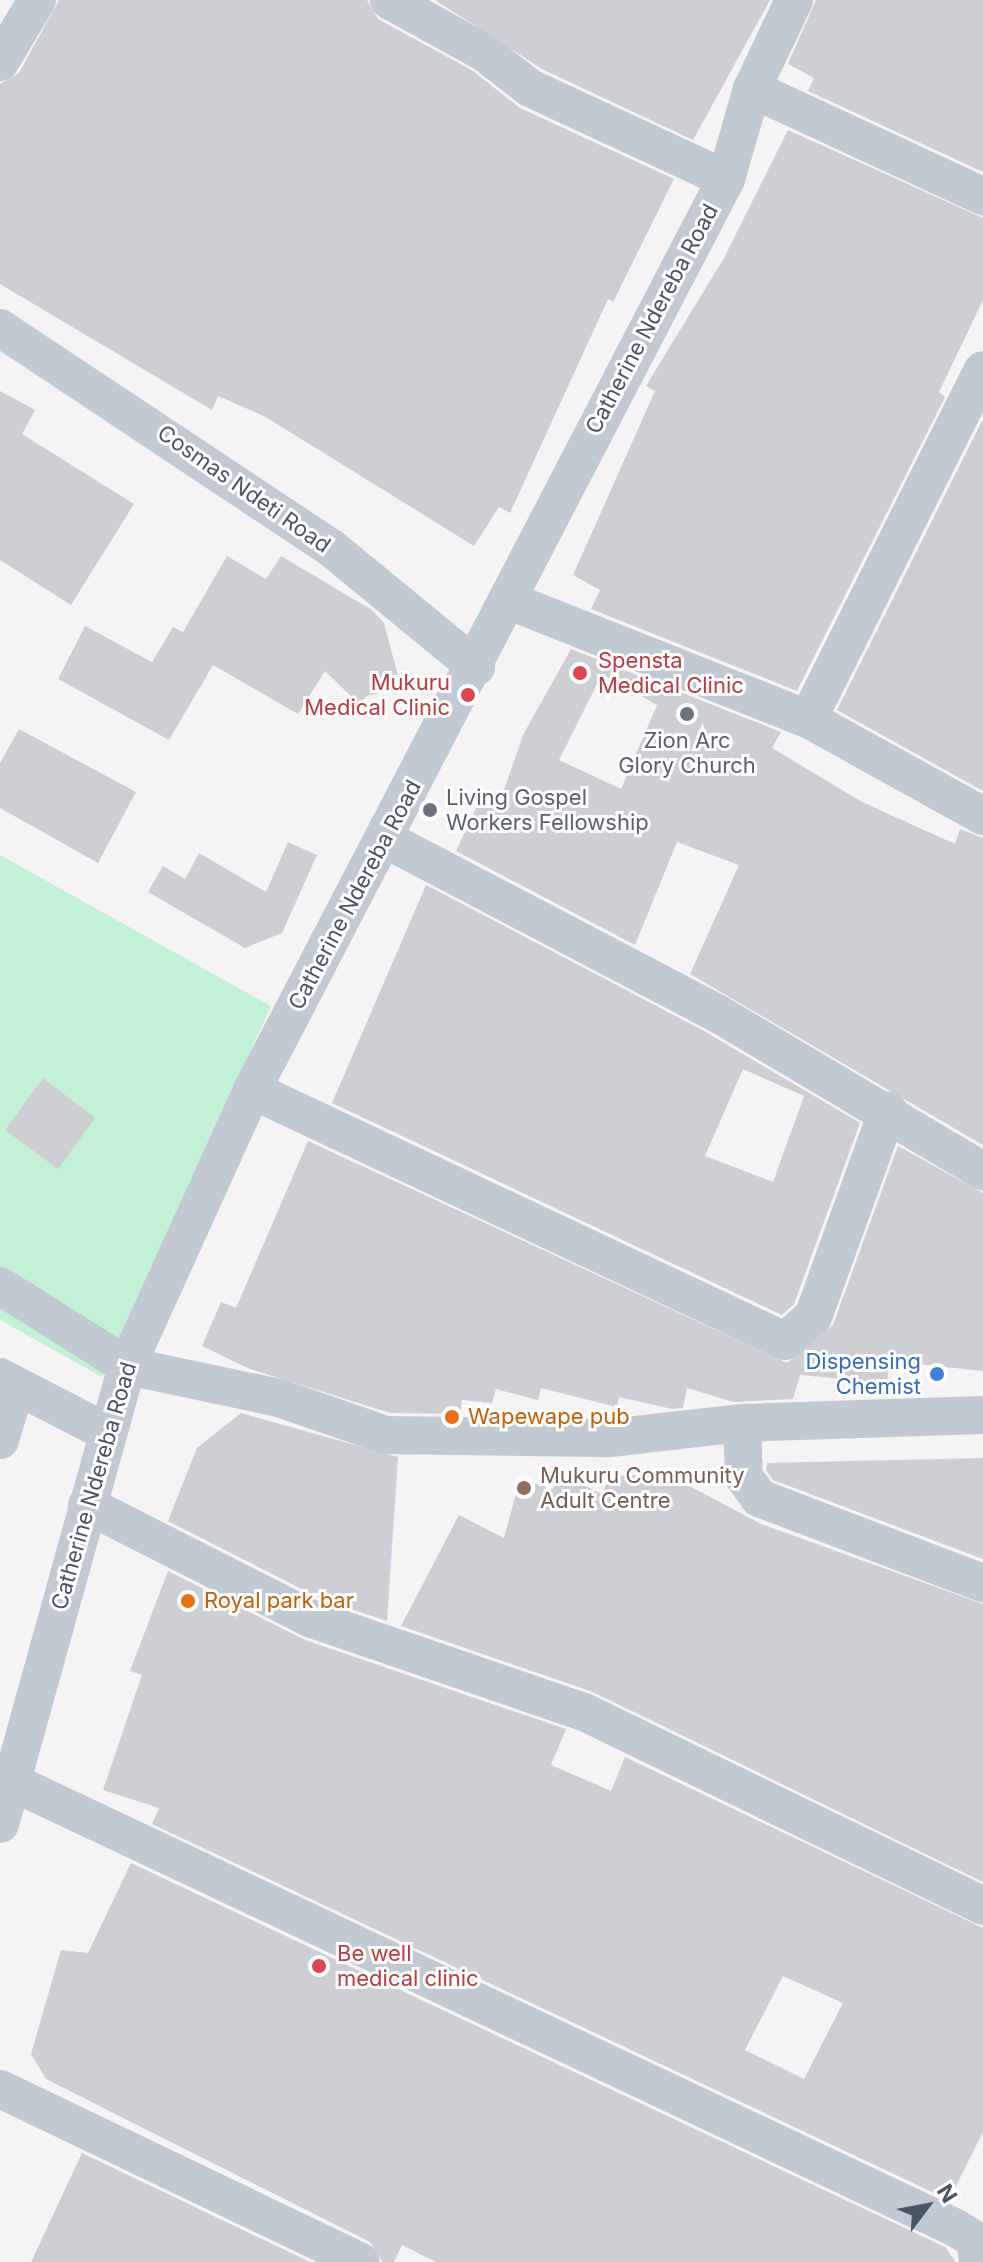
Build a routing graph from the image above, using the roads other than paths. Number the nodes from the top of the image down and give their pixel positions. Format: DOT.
graph roads {
  1 [pos="37,0"];
  2 [pos="389,0"];
  3 [pos="794,0"];
  4 [pos="0,62"];
  5 [pos="752,89"];
  6 [pos="726,179"];
  7 [pos="983,196"];
  8 [pos="0,328"];
  9 [pos="983,370"];
  10 [pos="507,600"];
  11 [pos="476,667"];
  12 [pos="808,719"];
  13 [pos="983,816"];
  14 [pos="385,839"];
  15 [pos="252,1090"];
  16 [pos="888,1110"];
  17 [pos="983,1171"];
  18 [pos="0,1286"];
  19 [pos="127,1366"];
  20 [pos="8,1382"];
  21 [pos="983,1415"];
  22 [pos="742,1423"];
  23 [pos="108,1433"];
  24 [pos="0,1440"];
  25 [pos="87,1505"];
  26 [pos="983,1583"];
  27 [pos="12,1782"];
  28 [pos="0,1824"];
  29 [pos="983,1906"];
  30 [pos="0,2089"];
  31 [pos="979,2243"];
  32 [pos="361,2262"];
  1 -- 4 [label="street"];
  2 -- 6 [label="street"];
  3 -- 5 [label="street, Catherine Ndereba Road"];
  5 -- 6 [label="street, Catherine Ndereba Road"];
  5 -- 7 [label="street"];
  6 -- 10 [label="street, Catherine Ndereba Road"];
  8 -- 11 [label="street, Cosmas Ndeti Road"];
  9 -- 12 [label="street"];
  10 -- 11 [label="street, Catherine Ndereba Road"];
  10 -- 12 [label="street"];
  11 -- 14 [label="street, Catherine Ndereba Road"];
  12 -- 13 [label="street"];
  14 -- 15 [label="street, Catherine Ndereba Road"];
  14 -- 16 [label="street"];
  15 -- 16 [label="street"];
  15 -- 19 [label="street, Catherine Ndereba Road"];
  16 -- 17 [label="street"];
  18 -- 19 [label="street"];
  19 -- 22 [label="street"];
  19 -- 23 [label="street, Catherine Ndereba Road"];
  20 -- 23 [label="street"];
  20 -- 24 [label="street"];
  21 -- 22 [label="street"];
  22 -- 26 [label="street"];
  23 -- 25 [label="street, Catherine Ndereba Road"];
  25 -- 27 [label="street, Catherine Ndereba Road"];
  25 -- 29 [label="street"];
  27 -- 28 [label="street, Catherine Ndereba Road"];
  27 -- 31 [label="street"];
  30 -- 32 [label="street"];
}
